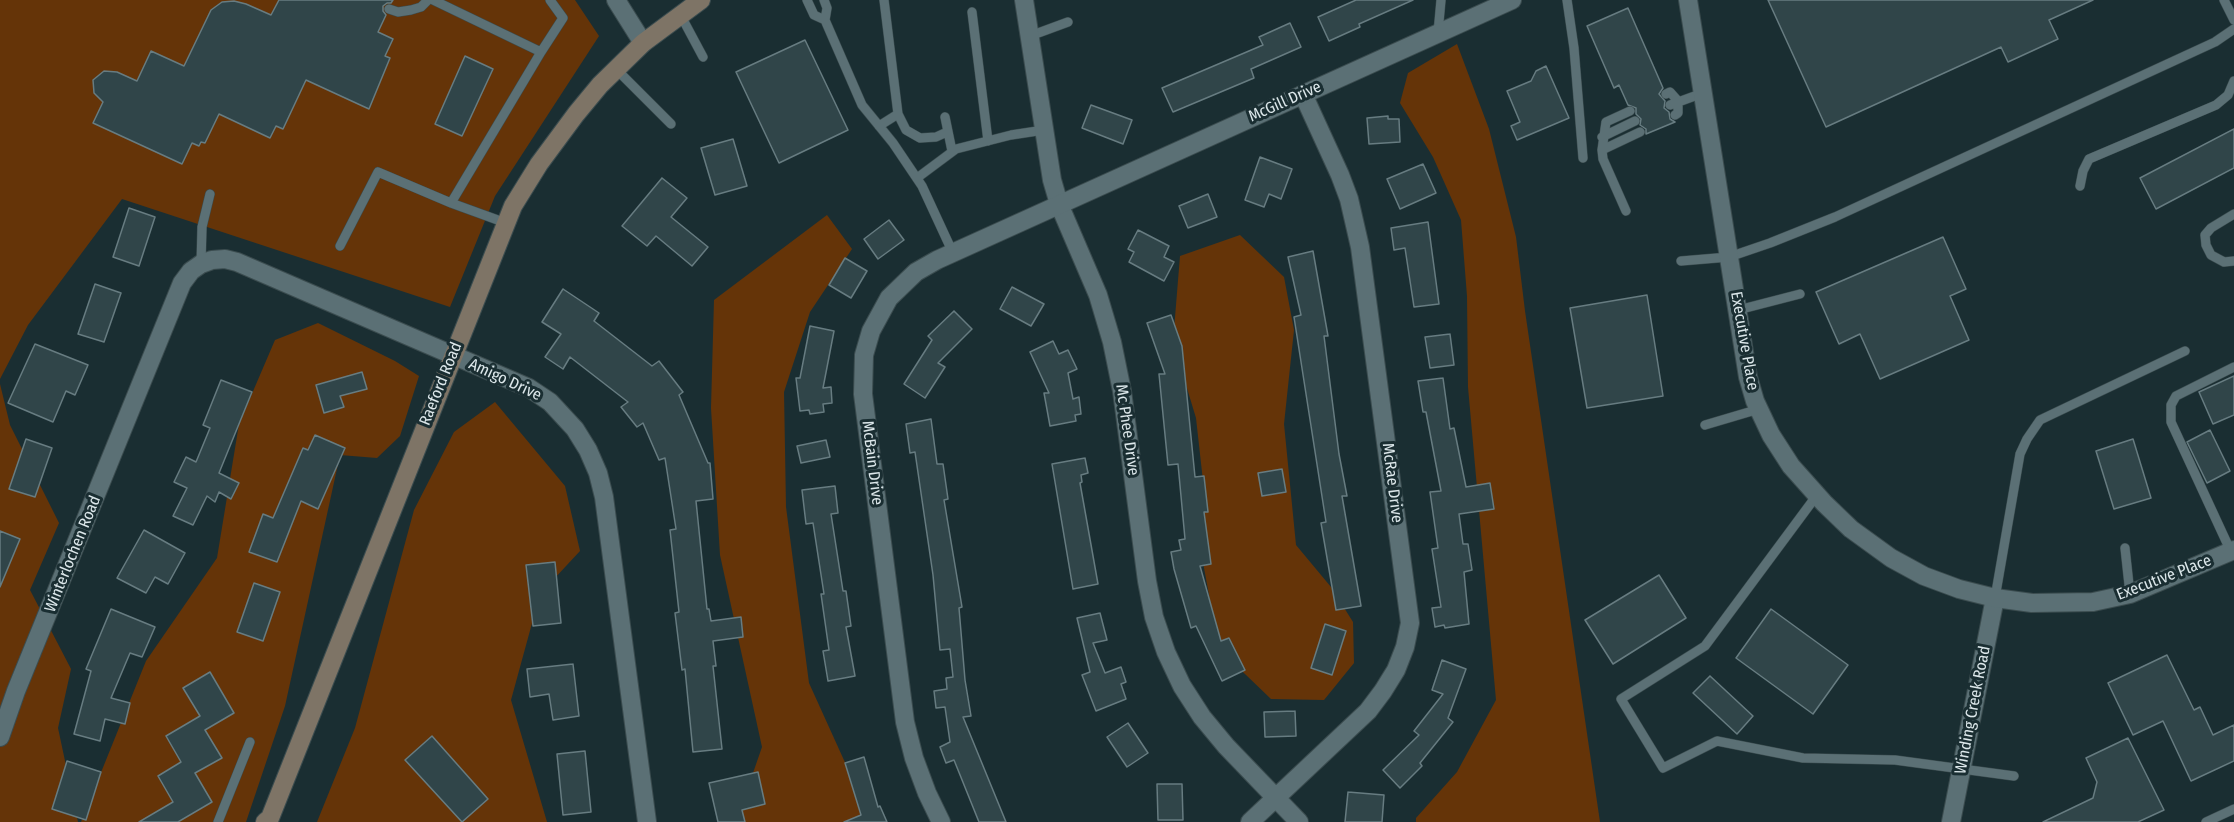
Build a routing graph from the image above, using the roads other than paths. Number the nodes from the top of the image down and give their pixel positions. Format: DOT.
graph roads {
  1 [pos="430,0"];
  2 [pos="550,0"];
  3 [pos="616,0"];
  4 [pos="700,0"];
  5 [pos="807,0"];
  6 [pos="824,0"];
  7 [pos="884,0"];
  8 [pos="1024,0"];
  9 [pos="1441,0"];
  10 [pos="1512,0"];
  11 [pos="1567,0"];
  12 [pos="1688,0"];
  13 [pos="2224,0"];
  14 [pos="388,9"];
  15 [pos="972,12"];
  16 [pos="680,14"];
  17 [pos="825,20"];
  18 [pos="2234,20"];
  19 [pos="1068,22"];
  20 [pos="2234,29"];
  21 [pos="1438,33"];
  22 [pos="1030,36"];
  23 [pos="643,43"];
  24 [pos="541,52"];
  25 [pos="703,57"];
  26 [pos="616,69"];
  27 [pos="2234,81"];
  28 [pos="1703,93"];
  29 [pos="1303,94"];
  30 [pos="1666,94"];
  31 [pos="1674,103"];
  32 [pos="1630,111"];
  33 [pos="898,114"];
  34 [pos="1675,115"];
  35 [pos="945,117"];
  36 [pos="1635,121"];
  37 [pos="671,124"];
  38 [pos="879,126"];
  39 [pos="1044,130"];
  40 [pos="947,132"];
  41 [pos="1640,132"];
  42 [pos="1602,137"];
  43 [pos="988,141"];
  44 [pos="1602,150"];
  45 [pos="952,152"];
  46 [pos="1583,158"];
  47 [pos="917,178"];
  48 [pos="2080,186"];
  49 [pos="210,194"];
  50 [pos="451,203"];
  51 [pos="1059,204"];
  52 [pos="1626,211"];
  53 [pos="2234,214"];
  54 [pos="506,223"];
  55 [pos="340,246"];
  56 [pos="952,252"];
  57 [pos="1729,256"];
  58 [pos="1681,261"];
  59 [pos="2234,261"];
  60 [pos="201,264"];
  61 [pos="1800,294"];
  62 [pos="1738,310"];
  63 [pos="2185,351"];
  64 [pos="453,356"];
  65 [pos="2234,367"];
  66 [pos="1759,409"];
  67 [pos="1705,425"];
  68 [pos="1817,495"];
  69 [pos="2125,548"];
  70 [pos="2233,553"];
  71 [pos="2130,594"];
  72 [pos="1995,598"];
  73 [pos="0,737"];
  74 [pos="250,742"];
  75 [pos="1961,768"];
  76 [pos="2014,776"];
  77 [pos="1276,797"];
  78 [pos="2234,809"];
  79 [pos="273,821"];
  80 [pos="218,822"];
  81 [pos="647,822"];
  82 [pos="941,822"];
  83 [pos="1250,822"];
  84 [pos="1299,822"];
  85 [pos="1951,822"];
  86 [pos="2206,822"];
  1 -- 14 [label="lane"];
  1 -- 24 [label="lane"];
  2 -- 24 [label="lane"];
  3 -- 23 [label="street"];
  4 -- 16 [label="main road, Raeford Road"];
  5 -- 17 [label="lane"];
  6 -- 17 [label="lane"];
  7 -- 33 [label="lane"];
  8 -- 22 [label="street, Mc Phee Drive"];
  9 -- 21 [label="lane"];
  10 -- 21 [label="street, McGill Drive"];
  11 -- 46 [label="lane"];
  12 -- 28 [label="street, Executive Place"];
  13 -- 18 [label="lane"];
  15 -- 43 [label="lane"];
  16 -- 23 [label="main road, Raeford Road"];
  16 -- 25 [label="lane"];
  17 -- 38 [label="lane"];
  19 -- 22 [label="lane"];
  20 -- 57 [label="lane"];
  21 -- 29 [label="street, McGill Drive"];
  22 -- 39 [label="street, Mc Phee Drive"];
  23 -- 26 [label="main road, Raeford Road"];
  24 -- 50 [label="lane"];
  26 -- 37 [label="lane"];
  26 -- 54 [label="main road, Raeford Road"];
  27 -- 48 [label="lane"];
  28 -- 31 [label="lane"];
  28 -- 57 [label="street, Executive Place"];
  29 -- 51 [label="street, McGill Drive"];
  29 -- 77 [label="street, McRae Drive"];
  30 -- 31 [label="lane"];
  31 -- 34 [label="lane"];
  32 -- 42 [label="lane"];
  33 -- 38 [label="lane"];
  33 -- 40 [label="lane"];
  35 -- 40 [label="lane"];
  36 -- 42 [label="lane"];
  38 -- 47 [label="lane"];
  39 -- 43 [label="lane"];
  39 -- 51 [label="street, Mc Phee Drive"];
  40 -- 45 [label="lane"];
  41 -- 44 [label="lane"];
  42 -- 44 [label="lane"];
  43 -- 45 [label="lane"];
  44 -- 52 [label="lane"];
  45 -- 47 [label="lane"];
  47 -- 56 [label="lane"];
  49 -- 60 [label="lane"];
  50 -- 54 [label="lane"];
  50 -- 55 [label="lane"];
  51 -- 56 [label="street, McBain Drive"];
  51 -- 77 [label="street, Mc Phee Drive"];
  53 -- 59 [label="lane"];
  54 -- 64 [label="main road, Raeford Road"];
  56 -- 82 [label="street, McBain Drive"];
  57 -- 58 [label="lane"];
  57 -- 62 [label="street, Executive Place"];
  60 -- 64 [label="street, Amigo Drive"];
  60 -- 73 [label="street, Winterlochen Road"];
  61 -- 62 [label="lane"];
  62 -- 66 [label="street, Executive Place"];
  63 -- 72 [label="lane"];
  64 -- 79 [label="main road, Raeford Road"];
  64 -- 81 [label="street, Amigo Drive"];
  65 -- 70 [label="lane"];
  66 -- 67 [label="lane"];
  66 -- 68 [label="street, Executive Place"];
  68 -- 72 [label="street, Executive Place"];
  68 -- 75 [label="lane"];
  69 -- 71 [label="lane"];
  70 -- 71 [label="street, Executive Place"];
  71 -- 72 [label="street, Executive Place"];
  72 -- 75 [label="street, Winding Creek Road"];
  74 -- 80 [label="lane"];
  75 -- 76 [label="lane"];
  75 -- 85 [label="street, Winding Creek Road"];
  77 -- 83 [label="street, McRae Drive"];
  77 -- 84 [label="street, Mc Phee Drive"];
  78 -- 86 [label="lane"];
}
